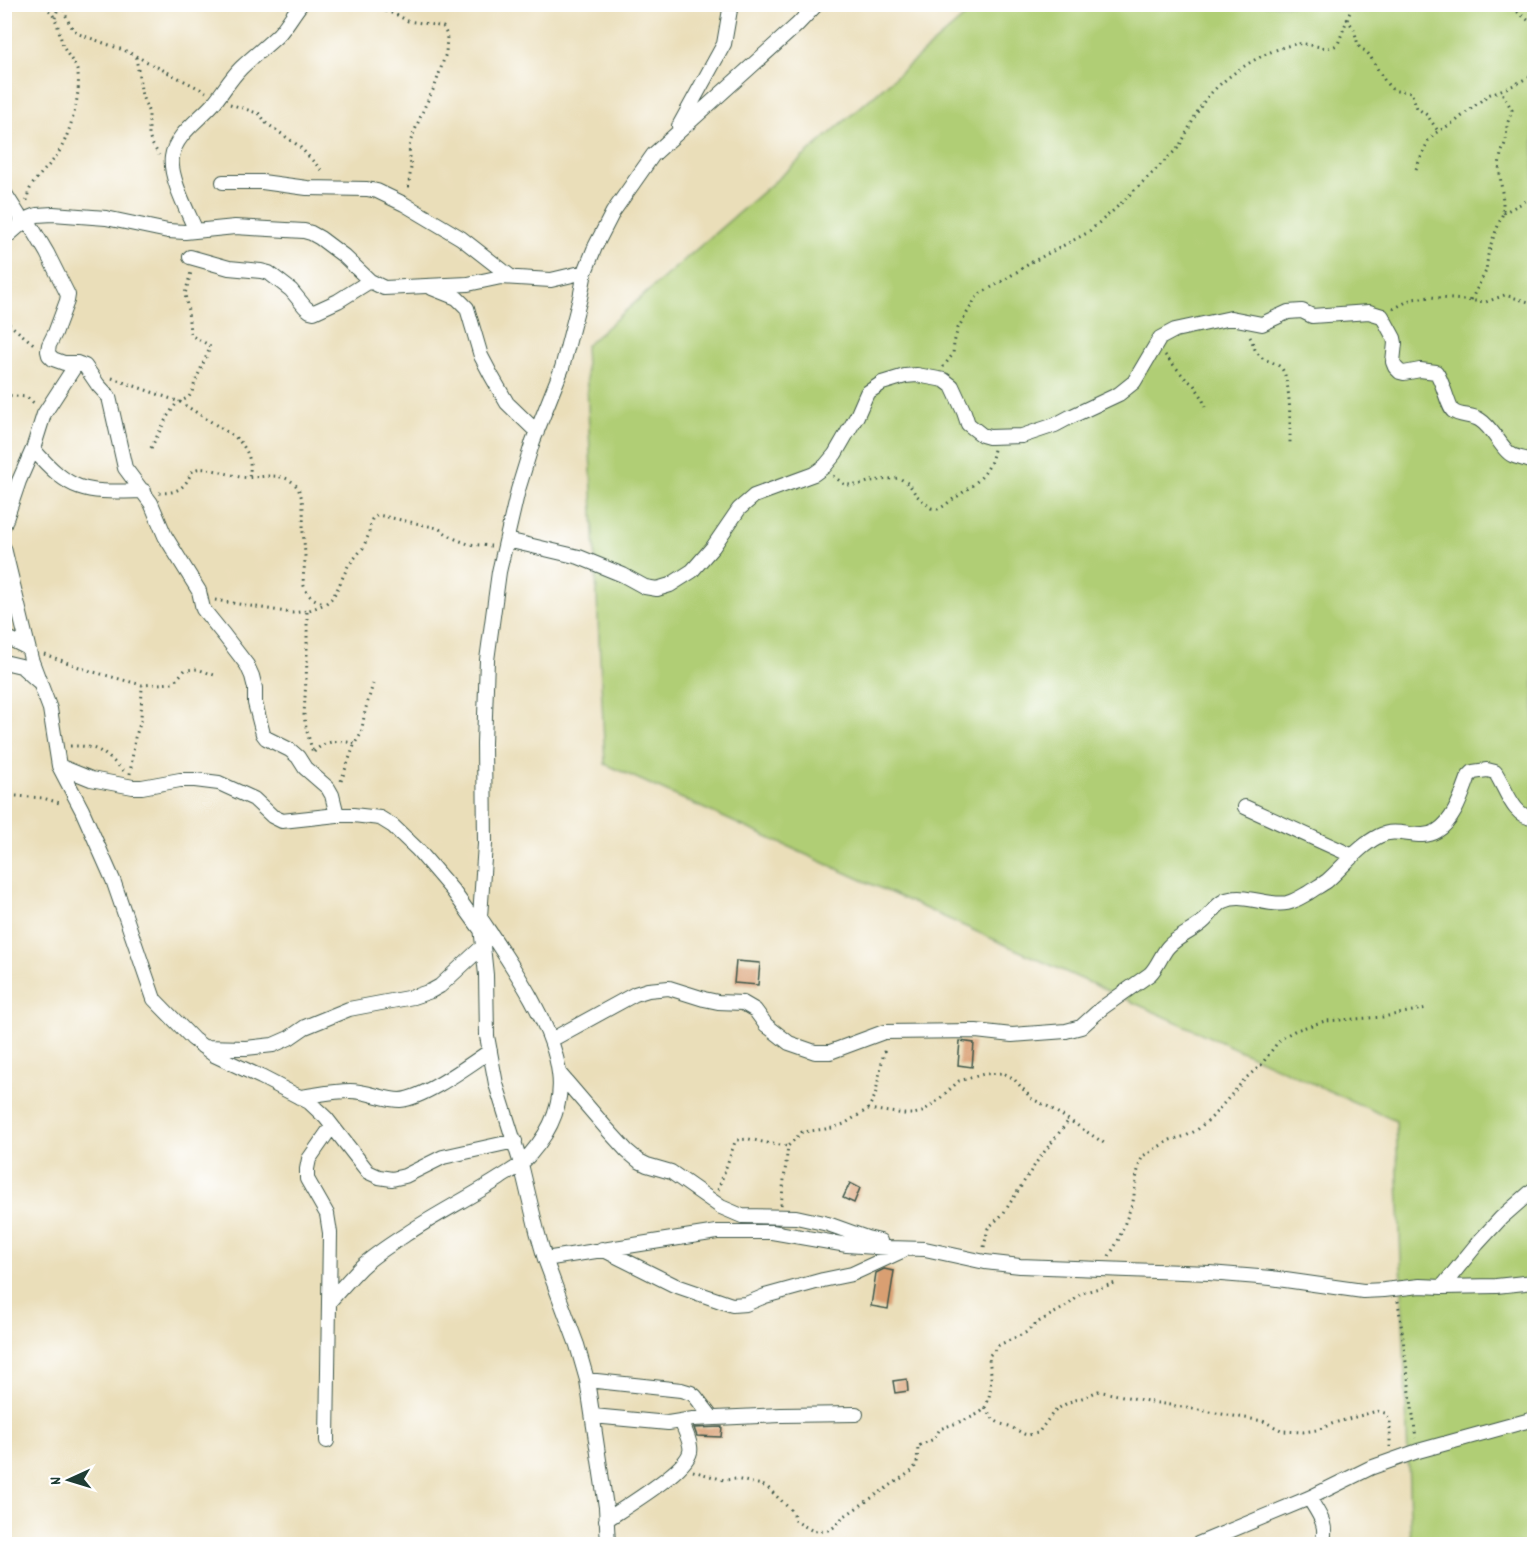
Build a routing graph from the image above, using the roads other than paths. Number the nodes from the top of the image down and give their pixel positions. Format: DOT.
graph roads {
  1 [pos="301,4"];
  2 [pos="731,4"];
  3 [pos="817,4"];
  4 [pos="675,133"];
  5 [pos="223,182"];
  6 [pos="4,192"];
  7 [pos="25,220"];
  8 [pos="196,231"];
  9 [pos="4,239"];
  10 [pos="190,256"];
  11 [pos="585,272"];
  12 [pos="511,277"];
  13 [pos="370,281"];
  14 [pos="428,286"];
  15 [pos="77,363"];
  16 [pos="537,432"];
  17 [pos="33,449"];
  18 [pos="1534,462"];
  19 [pos="144,491"];
  20 [pos="4,525"];
  21 [pos="506,543"];
  22 [pos="4,548"];
  23 [pos="4,636"];
  24 [pos="28,648"];
  25 [pos="4,662"];
  26 [pos="40,683"];
  27 [pos="59,766"];
  28 [pos="1245,807"];
  29 [pos="337,815"];
  30 [pos="1534,818"];
  31 [pos="1353,856"];
  32 [pos="481,924"];
  33 [pos="482,947"];
  34 [pos="551,1040"];
  35 [pos="203,1047"];
  36 [pos="490,1051"];
  37 [pos="559,1073"];
  38 [pos="299,1097"];
  39 [pos="332,1126"];
  40 [pos="515,1141"];
  41 [pos="521,1164"];
  42 [pos="1534,1189"];
  43 [pos="907,1249"];
  44 [pos="925,1249"];
  45 [pos="602,1250"];
  46 [pos="545,1259"];
  47 [pos="1534,1281"];
  48 [pos="1442,1287"];
  49 [pos="330,1301"];
  50 [pos="587,1380"];
  51 [pos="856,1414"];
  52 [pos="593,1416"];
  53 [pos="712,1418"];
  54 [pos="1534,1419"];
  55 [pos="681,1421"];
  56 [pos="327,1441"];
  57 [pos="1309,1498"];
  58 [pos="606,1520"];
  59 [pos="1221,1535"];
  60 [pos="608,1545"];
  61 [pos="1198,1545"];
  62 [pos="1235,1545"];
  63 [pos="1321,1545"];
  1 -- 8 [label="street"];
  2 -- 4 [label="street"];
  3 -- 4 [label="street"];
  4 -- 11 [label="street"];
  5 -- 12 [label="street"];
  6 -- 7 [label="street"];
  7 -- 8 [label="street"];
  7 -- 9 [label="street"];
  7 -- 15 [label="street"];
  8 -- 13 [label="street"];
  10 -- 13 [label="street"];
  11 -- 12 [label="street"];
  11 -- 16 [label="street"];
  12 -- 14 [label="street"];
  13 -- 14 [label="street"];
  14 -- 16 [label="street"];
  15 -- 17 [label="street"];
  15 -- 19 [label="street"];
  16 -- 21 [label="street"];
  17 -- 19 [label="street"];
  17 -- 20 [label="street"];
  18 -- 21 [label="street"];
  19 -- 29 [label="street"];
  21 -- 32 [label="street"];
  22 -- 24 [label="street"];
  23 -- 24 [label="street"];
  24 -- 26 [label="street"];
  25 -- 26 [label="street"];
  26 -- 27 [label="street"];
  27 -- 29 [label="street"];
  27 -- 35 [label="street"];
  28 -- 31 [label="street"];
  29 -- 32 [label="street"];
  30 -- 31 [label="street"];
  31 -- 34 [label="street"];
  32 -- 33 [label="street"];
  32 -- 34 [label="street"];
  33 -- 35 [label="street"];
  33 -- 36 [label="street"];
  34 -- 37 [label="street"];
  35 -- 38 [label="street"];
  36 -- 38 [label="street"];
  36 -- 40 [label="street"];
  37 -- 41 [label="street"];
  37 -- 44 [label="street"];
  38 -- 39 [label="street"];
  39 -- 40 [label="street"];
  39 -- 49 [label="street"];
  40 -- 41 [label="street"];
  41 -- 46 [label="street"];
  41 -- 49 [label="street"];
  42 -- 48 [label="street"];
  43 -- 44 [label="street"];
  43 -- 45 [label="street"];
  43 -- 45 [label="street"];
  44 -- 48 [label="street"];
  45 -- 46 [label="street"];
  46 -- 50 [label="street"];
  47 -- 48 [label="street"];
  49 -- 56 [label="street"];
  50 -- 52 [label="street"];
  50 -- 53 [label="street"];
  51 -- 53 [label="street"];
  52 -- 55 [label="street"];
  52 -- 58 [label="street"];
  53 -- 55 [label="street"];
  54 -- 57 [label="street"];
  55 -- 58 [label="street"];
  57 -- 59 [label="street"];
  57 -- 63 [label="street"];
  58 -- 60 [label="street"];
  59 -- 61 [label="street"];
  59 -- 62 [label="street"];
}
